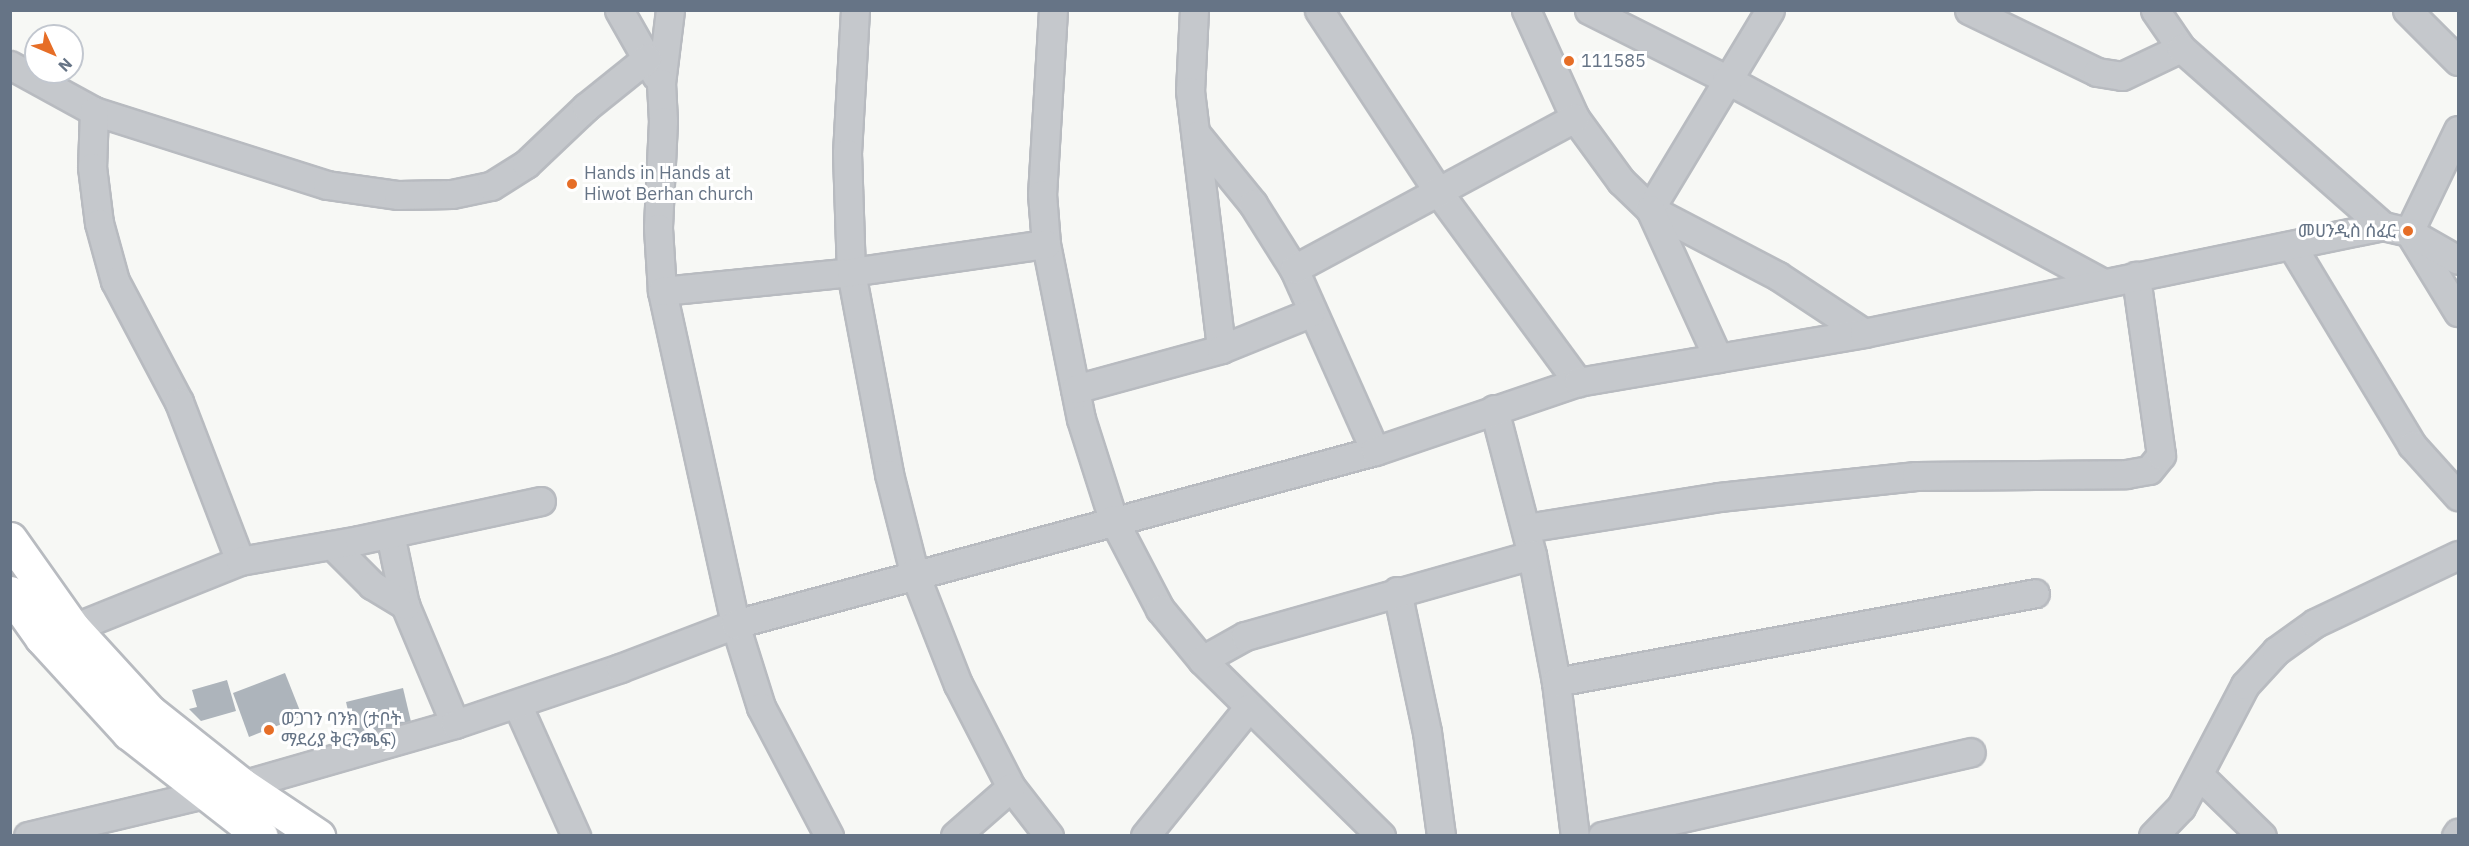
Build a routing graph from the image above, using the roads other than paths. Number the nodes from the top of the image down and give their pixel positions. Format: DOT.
graph roads {
  1 [pos="620,10"];
  2 [pos="670,10"];
  3 [pos="855,10"];
  4 [pos="1053,10"];
  5 [pos="1194,10"];
  6 [pos="1320,10"];
  7 [pos="1526,10"];
  8 [pos="1589,10"];
  9 [pos="1770,10"];
  10 [pos="1969,10"];
  11 [pos="2155,10"];
  12 [pos="2407,10"];
  13 [pos="2181,48"];
  14 [pos="647,58"];
  15 [pos="2458,61"];
  16 [pos="10,65"];
  17 [pos="1726,80"];
  18 [pos="661,83"];
  19 [pos="94,111"];
  20 [pos="1575,117"];
  21 [pos="2458,130"];
  22 [pos="1197,135"];
  23 [pos="1439,194"];
  24 [pos="1650,209"];
  25 [pos="2383,226"];
  26 [pos="2409,232"];
  27 [pos="1046,244"];
  28 [pos="2292,246"];
  29 [pos="2458,260"];
  30 [pos="1294,269"];
  31 [pos="851,272"];
  32 [pos="2136,276"];
  33 [pos="2101,282"];
  34 [pos="662,291"];
  35 [pos="2458,312"];
  36 [pos="1310,313"];
  37 [pos="1864,333"];
  38 [pos="1221,349"];
  39 [pos="1718,358"];
  40 [pos="1578,382"];
  41 [pos="1075,389"];
  42 [pos="1494,409"];
  43 [pos="1376,451"];
  44 [pos="2458,496"];
  45 [pos="541,501"];
  46 [pos="1113,519"];
  47 [pos="1527,528"];
  48 [pos="390,534"];
  49 [pos="10,539"];
  50 [pos="332,545"];
  51 [pos="1532,555"];
  52 [pos="2458,555"];
  53 [pos="240,561"];
  54 [pos="915,572"];
  55 [pos="1398,591"];
  56 [pos="10,593"];
  57 [pos="2035,593"];
  58 [pos="405,605"];
  59 [pos="735,624"];
  60 [pos="73,628"];
  61 [pos="1202,660"];
  62 [pos="1556,682"];
  63 [pos="517,704"];
  64 [pos="1248,708"];
  65 [pos="455,724"];
  66 [pos="1971,752"];
  67 [pos="2200,776"];
  68 [pos="242,785"];
  69 [pos="1011,787"];
  70 [pos="203,792"];
  71 [pos="1369,831"];
  72 [pos="28,836"];
  73 [pos="261,836"];
  74 [pos="318,836"];
  75 [pos="576,836"];
  76 [pos="829,836"];
  77 [pos="955,836"];
  78 [pos="1049,836"];
  79 [pos="1144,836"];
  80 [pos="1441,836"];
  81 [pos="1575,836"];
  82 [pos="1602,836"];
  83 [pos="2153,836"];
  84 [pos="2262,836"];
  1 -- 14 [label="street"];
  2 -- 18 [label="street"];
  3 -- 31 [label="street"];
  4 -- 27 [label="street"];
  5 -- 22 [label="street"];
  6 -- 23 [label="street"];
  7 -- 20 [label="street"];
  8 -- 17 [label="street"];
  9 -- 17 [label="street"];
  10 -- 13 [label="street"];
  11 -- 13 [label="street"];
  12 -- 15 [label="street"];
  13 -- 25 [label="street"];
  14 -- 18 [label="street"];
  14 -- 19 [label="street"];
  16 -- 19 [label="street"];
  17 -- 24 [label="street"];
  17 -- 33 [label="street"];
  18 -- 34 [label="street"];
  19 -- 53 [label="street"];
  20 -- 23 [label="street"];
  20 -- 24 [label="street"];
  21 -- 26 [label="street"];
  22 -- 30 [label="street"];
  22 -- 38 [label="street"];
  23 -- 30 [label="street"];
  23 -- 40 [label="street"];
  24 -- 37 [label="street"];
  24 -- 39 [label="street"];
  25 -- 26 [label="street"];
  25 -- 28 [label="street"];
  26 -- 29 [label="street"];
  26 -- 35 [label="street"];
  27 -- 31 [label="street"];
  27 -- 41 [label="street"];
  28 -- 32 [label="street"];
  28 -- 44 [label="street"];
  30 -- 36 [label="street"];
  31 -- 34 [label="street"];
  31 -- 54 [label="street"];
  32 -- 33 [label="street"];
  32 -- 47 [label="street"];
  33 -- 37 [label="street"];
  34 -- 59 [label="street"];
  36 -- 38 [label="street"];
  36 -- 43 [label="street"];
  37 -- 39 [label="street"];
  38 -- 41 [label="street"];
  39 -- 40 [label="street"];
  40 -- 42 [label="street"];
  41 -- 46 [label="street"];
  42 -- 43 [label="street"];
  42 -- 47 [label="street"];
  43 -- 46 [label="street"];
  45 -- 48 [label="street"];
  46 -- 54 [label="street"];
  46 -- 61 [label="street"];
  47 -- 51 [label="street"];
  48 -- 50 [label="street"];
  48 -- 58 [label="street"];
  49 -- 60 [label="main road"];
  50 -- 53 [label="street"];
  50 -- 58 [label="street"];
  51 -- 55 [label="street"];
  51 -- 62 [label="street"];
  52 -- 67 [label="street"];
  53 -- 60 [label="street"];
  54 -- 59 [label="street"];
  54 -- 69 [label="street"];
  55 -- 61 [label="street"];
  55 -- 80 [label="street"];
  56 -- 70 [label="main road"];
  57 -- 62 [label="street"];
  58 -- 65 [label="street"];
  59 -- 63 [label="street"];
  59 -- 76 [label="street"];
  60 -- 68 [label="main road"];
  61 -- 64 [label="street"];
  62 -- 81 [label="street"];
  63 -- 65 [label="street"];
  63 -- 75 [label="street"];
  64 -- 71 [label="street"];
  64 -- 79 [label="street"];
  65 -- 68 [label="street"];
  66 -- 82 [label="street"];
  67 -- 83 [label="street"];
  67 -- 84 [label="street"];
  68 -- 70 [label="street"];
  68 -- 74 [label="main road"];
  69 -- 77 [label="street"];
  69 -- 78 [label="street"];
  70 -- 72 [label="street"];
  70 -- 73 [label="main road"];
}
